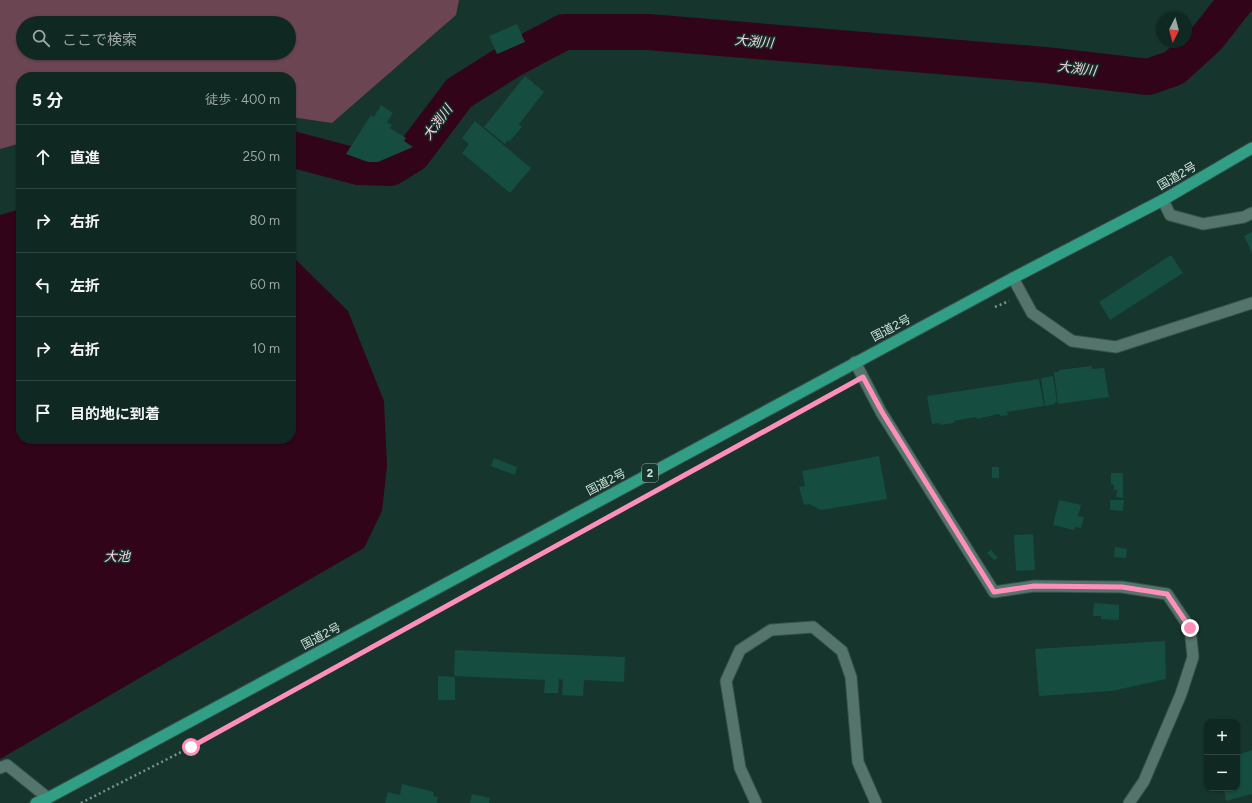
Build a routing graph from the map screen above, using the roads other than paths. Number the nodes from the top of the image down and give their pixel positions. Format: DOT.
graph roads {
  1 [pos="1252,148"];
  2 [pos="1163,200"];
  3 [pos="1252,213"];
  4 [pos="1013,278"];
  5 [pos="1252,303"];
  6 [pos="855,362"];
  7 [pos="0,768"];
  8 [pos="48,798"];
  9 [pos="36,803"];
  10 [pos="756,803"];
  11 [pos="876,803"];
  12 [pos="1129,803"];
  1 -- 2 [label="highway, 国道2号 / 2"];
  2 -- 3 [label="street"];
  2 -- 4 [label="highway, 国道2号 / 2"];
  4 -- 5 [label="street"];
  4 -- 6 [label="highway, 国道2号 / 2"];
  6 -- 8 [label="highway, 国道2号 / 2"];
  6 -- 12 [label="street"];
  7 -- 8 [label="street"];
  8 -- 9 [label="highway, 国道2号 / 2"];
  10 -- 11 [label="street"];
}
